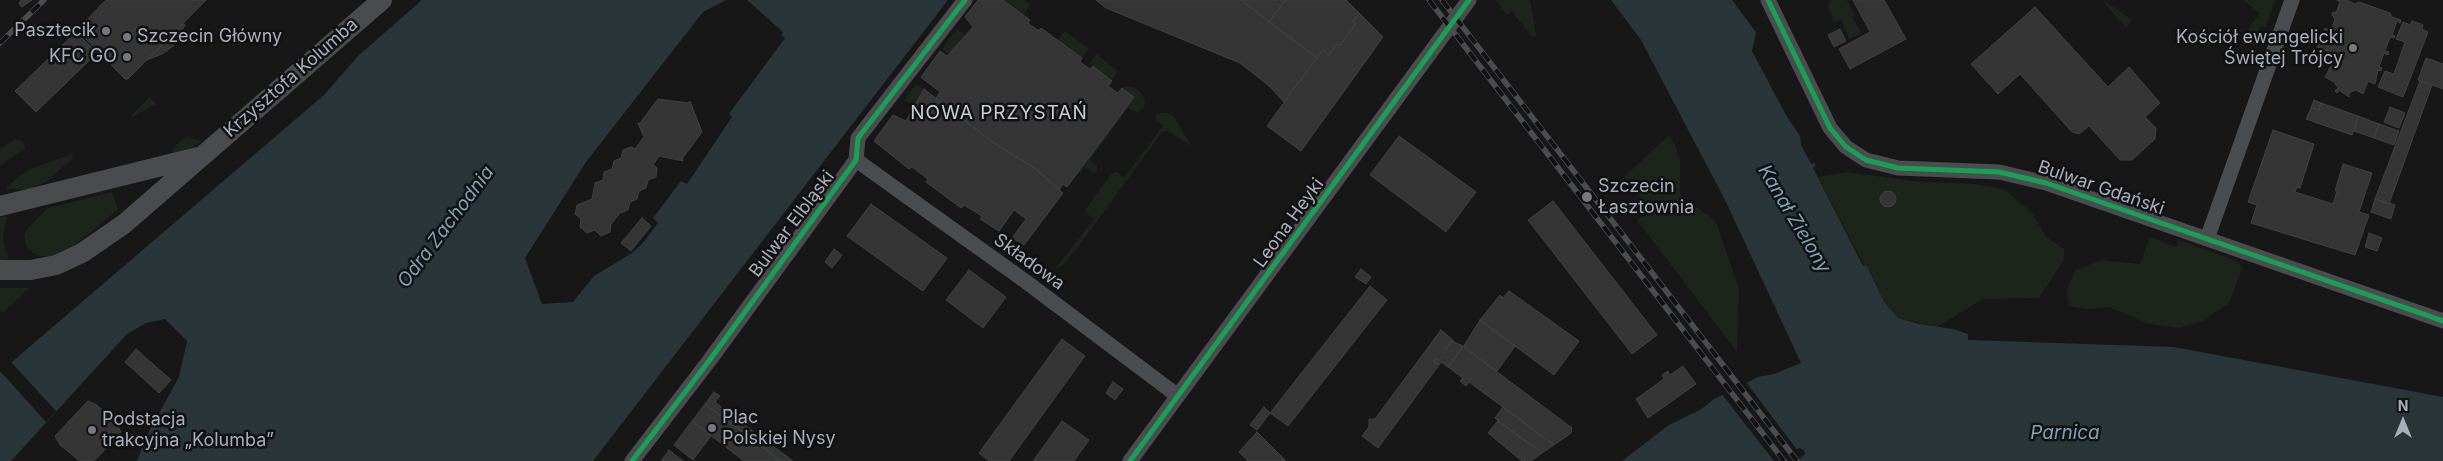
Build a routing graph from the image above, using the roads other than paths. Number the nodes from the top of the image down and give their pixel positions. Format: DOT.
graph roads {
  1 [pos="382,0"];
  2 [pos="965,0"];
  3 [pos="1469,0"];
  4 [pos="1768,0"];
  5 [pos="2292,0"];
  6 [pos="200,156"];
  7 [pos="856,160"];
  8 [pos="0,206"];
  9 [pos="2207,239"];
  10 [pos="0,270"];
  11 [pos="2443,321"];
  12 [pos="1178,396"];
  13 [pos="632,461"];
  14 [pos="1130,461"];
  1 -- 6 [label="street, Krzysztofa Kolumba"];
  2 -- 7 [label="street, Bulwar Elbląski"];
  3 -- 12 [label="street, Leona Heyki"];
  4 -- 9 [label="street, Bulwar Gdański"];
  5 -- 9 [label="street"];
  6 -- 8 [label="street, Krzysztofa Kolumba"];
  6 -- 10 [label="street, Krzysztofa Kolumba"];
  7 -- 12 [label="street, Składowa"];
  7 -- 13 [label="street, Bulwar Elbląski"];
  9 -- 11 [label="street, Bulwar Gdański"];
  12 -- 14 [label="street, Leona Heyki"];
}
